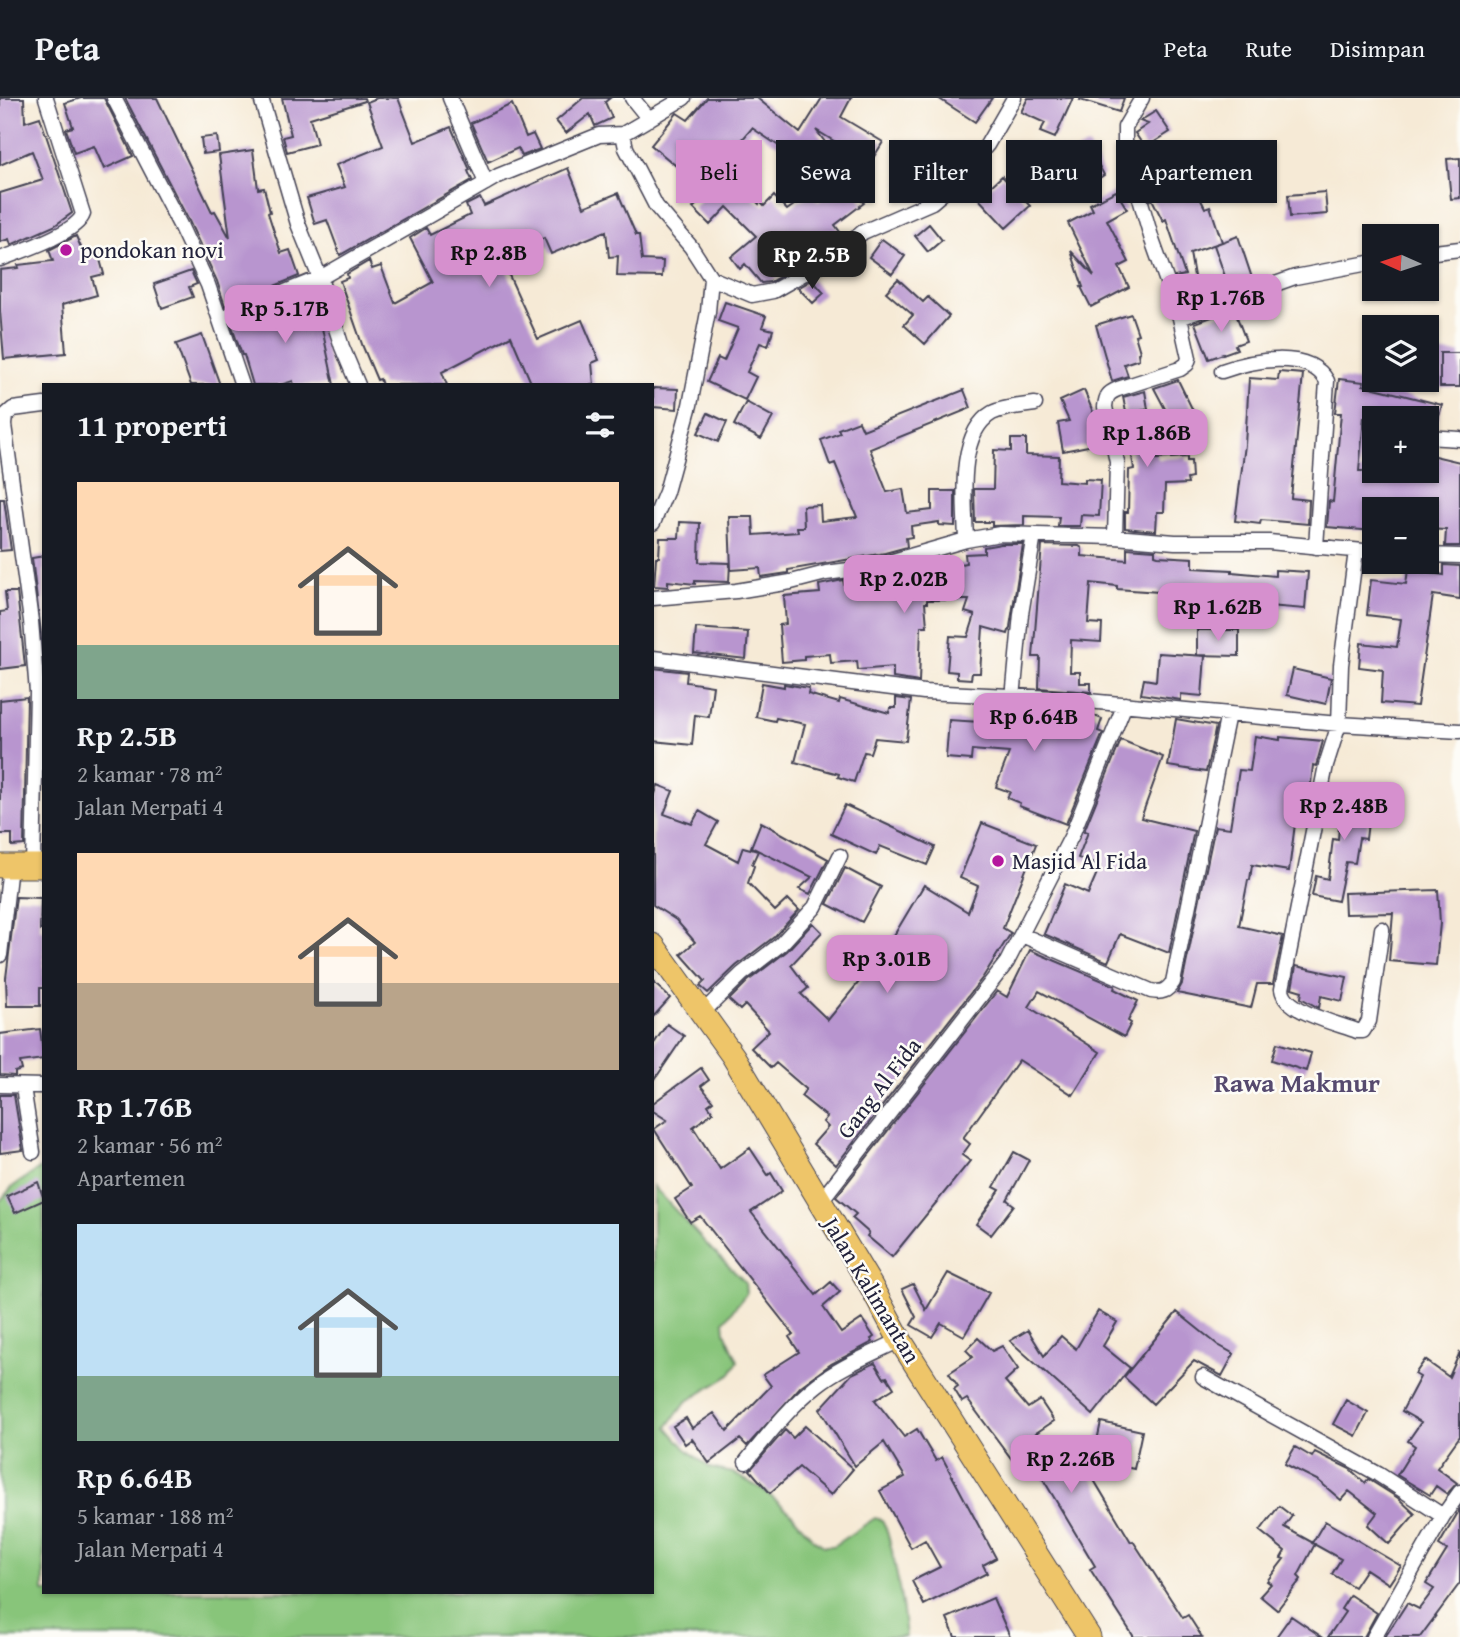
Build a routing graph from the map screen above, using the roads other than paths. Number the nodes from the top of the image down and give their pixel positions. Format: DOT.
graph roads {
  1 [pos="46,98"];
  2 [pos="114,98"];
  3 [pos="261,98"];
  4 [pos="450,98"];
  5 [pos="632,98"];
  6 [pos="684,98"];
  7 [pos="1014,98"];
  8 [pos="1142,98"];
  9 [pos="649,119"];
  10 [pos="623,134"];
  11 [pos="486,183"];
  12 [pos="1460,249"];
  13 [pos="1439,251"];
  14 [pos="0,259"];
  15 [pos="1362,264"];
  16 [pos="320,278"];
  17 [pos="711,278"];
  18 [pos="221,318"];
  19 [pos="1180,318"];
  20 [pos="1222,371"];
  21 [pos="241,383"];
  22 [pos="357,383"];
  23 [pos="1035,404"];
  24 [pos="42,405"];
  25 [pos="1439,438"];
  26 [pos="1460,439"];
  27 [pos="660,492"];
  28 [pos="654,519"];
  29 [pos="1034,535"];
  30 [pos="1115,537"];
  31 [pos="966,540"];
  32 [pos="1316,547"];
  33 [pos="1356,551"];
  34 [pos="1362,551"];
  35 [pos="1439,555"];
  36 [pos="1460,556"];
  37 [pos="654,598"];
  38 [pos="654,657"];
  39 [pos="1013,698"];
  40 [pos="1125,704"];
  41 [pos="1228,714"];
  42 [pos="1339,724"];
  43 [pos="1460,731"];
  44 [pos="840,856"];
  45 [pos="22,866"];
  46 [pos="1382,929"];
  47 [pos="1022,935"];
  48 [pos="654,946"];
  49 [pos="0,955"];
  50 [pos="702,1012"];
  51 [pos="0,1085"];
  52 [pos="42,1086"];
  53 [pos="23,1087"];
  54 [pos="33,1152"];
  55 [pos="820,1202"];
  56 [pos="900,1340"];
  57 [pos="1203,1377"];
  58 [pos="746,1462"];
  59 [pos="1460,1492"];
  60 [pos="1443,1516"];
  61 [pos="1089,1637"];
  62 [pos="1374,1637"];
  1 -- 14 [label="street"];
  2 -- 18 [label="street"];
  3 -- 16 [label="street"];
  4 -- 11 [label="street"];
  5 -- 9 [label="street"];
  6 -- 9 [label="street"];
  7 -- 17 [label="street"];
  8 -- 19 [label="street"];
  9 -- 10 [label="street"];
  10 -- 11 [label="street"];
  10 -- 17 [label="street"];
  11 -- 16 [label="street"];
  12 -- 13 [label="street"];
  15 -- 19 [label="street"];
  16 -- 18 [label="street"];
  16 -- 22 [label="street"];
  17 -- 27 [label="street"];
  18 -- 21 [label="street"];
  19 -- 30 [label="street"];
  20 -- 32 [label="street"];
  23 -- 31 [label="street"];
  24 -- 45 [label="street"];
  25 -- 26 [label="street"];
  27 -- 28 [label="street"];
  29 -- 30 [label="street"];
  29 -- 31 [label="street"];
  29 -- 39 [label="street"];
  30 -- 32 [label="street"];
  31 -- 37 [label="street"];
  32 -- 33 [label="street"];
  33 -- 34 [label="street"];
  33 -- 42 [label="street"];
  35 -- 36 [label="street"];
  38 -- 39 [label="street"];
  39 -- 40 [label="street"];
  40 -- 41 [label="street"];
  40 -- 47 [label="street, Gang Al Fida"];
  41 -- 42 [label="street"];
  41 -- 47 [label="street"];
  42 -- 43 [label="street"];
  42 -- 46 [label="street"];
  44 -- 50 [label="street"];
  45 -- 49 [label="street"];
  47 -- 55 [label="street, Gang Al Fida"];
  48 -- 50 [label="main road, Jalan Kalimantan"];
  50 -- 55 [label="main road, Jalan Kalimantan"];
  51 -- 53 [label="street"];
  52 -- 53 [label="street"];
  53 -- 54 [label="street"];
  55 -- 56 [label="main road, Jalan Kalimantan"];
  56 -- 58 [label="street"];
  56 -- 61 [label="main road, Jalan Kalimantan"];
  57 -- 60 [label="street"];
  59 -- 60 [label="street"];
  60 -- 62 [label="street"];
}
